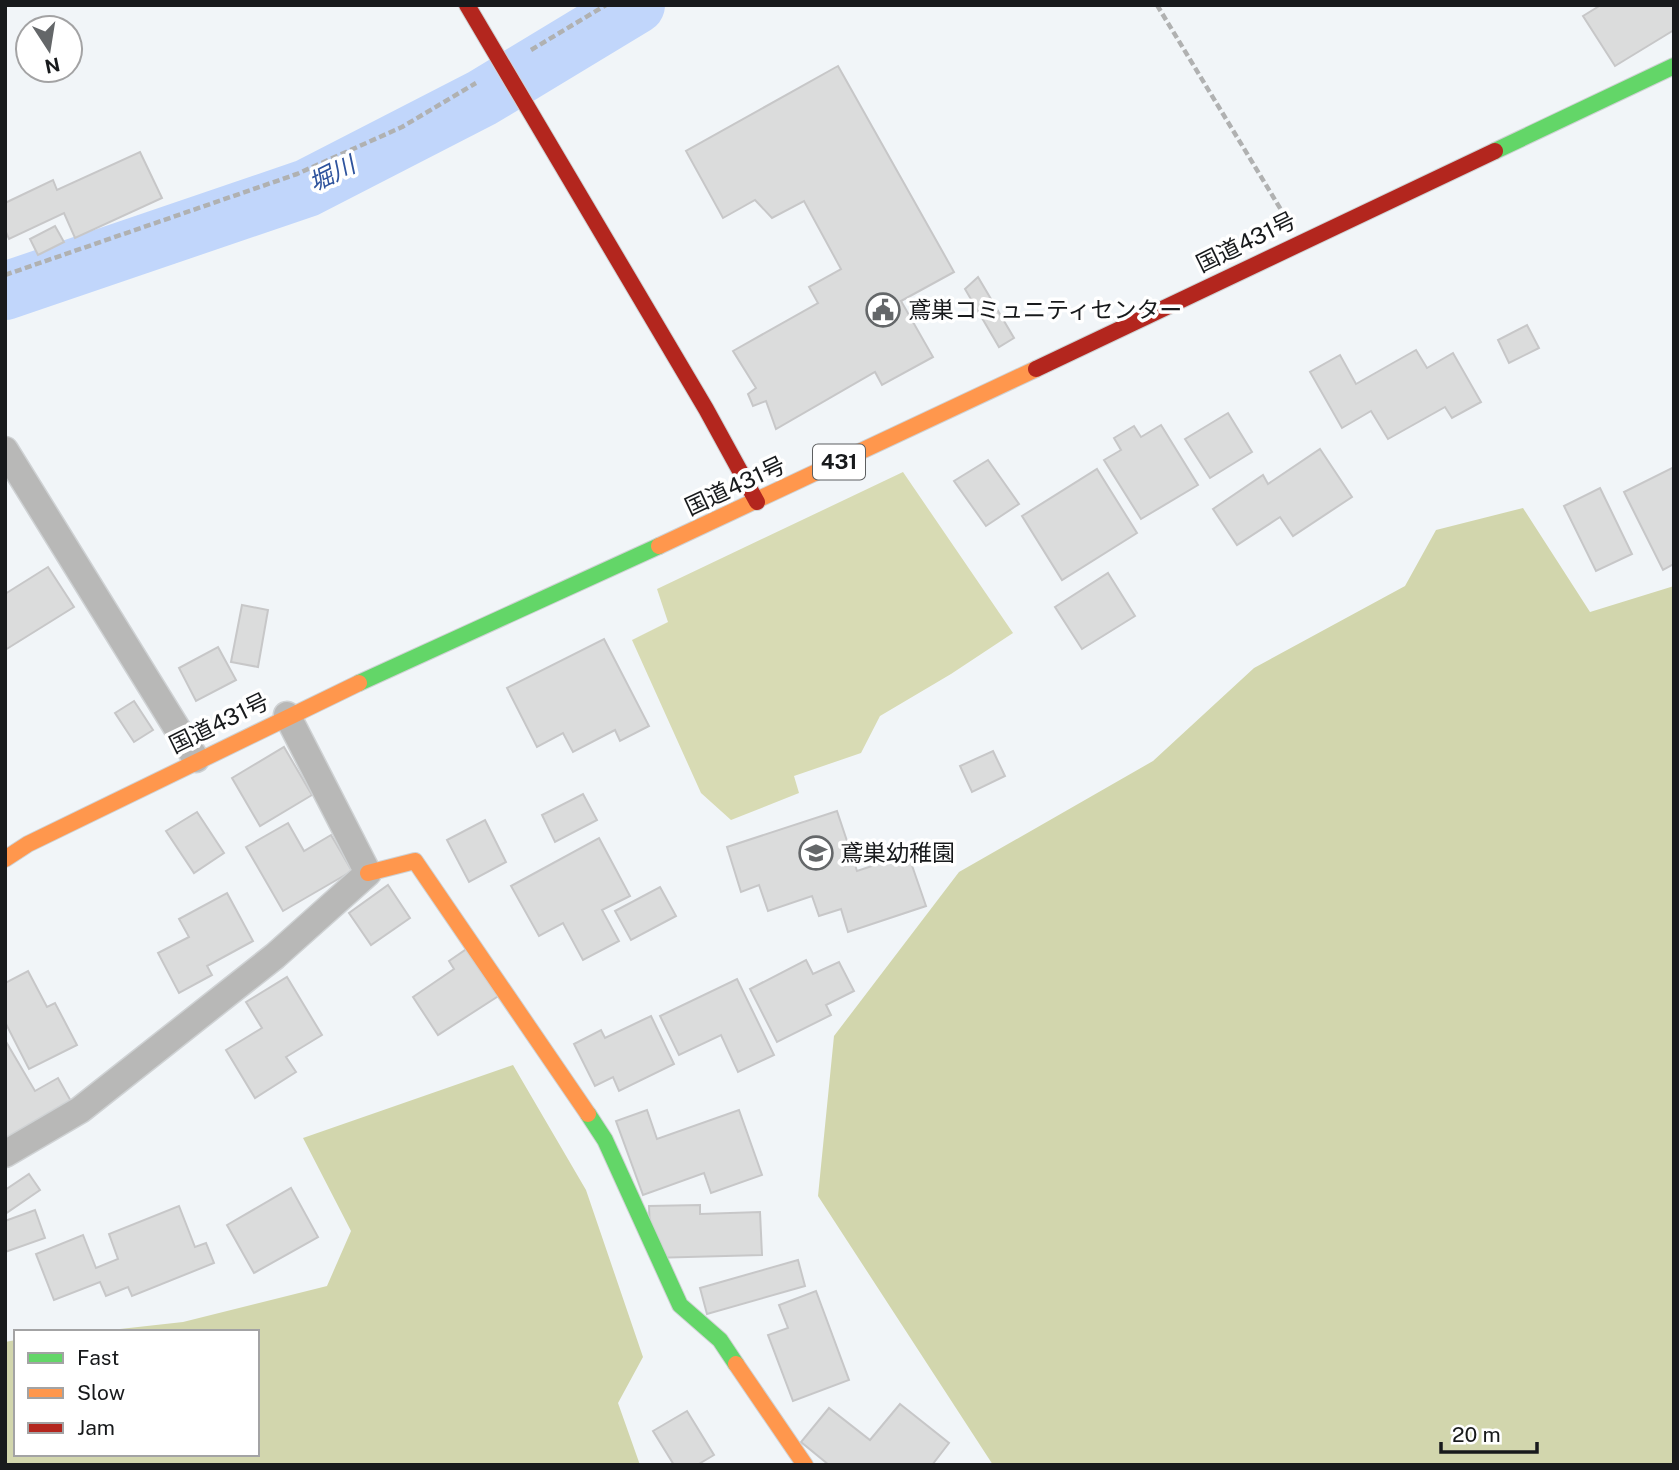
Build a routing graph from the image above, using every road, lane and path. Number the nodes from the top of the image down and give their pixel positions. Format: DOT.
graph roads {
  1 [pos="467,5"];
  2 [pos="606,5"];
  3 [pos="1157,5"];
  4 [pos="1674,66"];
  5 [pos="503,67"];
  6 [pos="1300,241"];
  7 [pos="5,275"];
  8 [pos="5,450"];
  9 [pos="757,502"];
  10 [pos="286,715"];
  11 [pos="196,759"];
  12 [pos="5,859"];
  13 [pos="368,873"];
  14 [pos="5,1154"];
  15 [pos="805,1465"];
  1 -- 5 [label="main road"];
  2 -- 5 [label="path"];
  3 -- 6 [label="path"];
  4 -- 6 [label="main road, 国道431号 / 431"];
  5 -- 7 [label="path"];
  5 -- 9 [label="main road"];
  6 -- 9 [label="main road, 国道431号 / 431"];
  8 -- 11 [label="street"];
  9 -- 10 [label="main road, 国道431号 / 431"];
  10 -- 11 [label="main road, 国道431号 / 431"];
  10 -- 13 [label="street"];
  11 -- 12 [label="main road, 国道431号 / 431"];
  13 -- 14 [label="street"];
  13 -- 15 [label="main road"];
}
